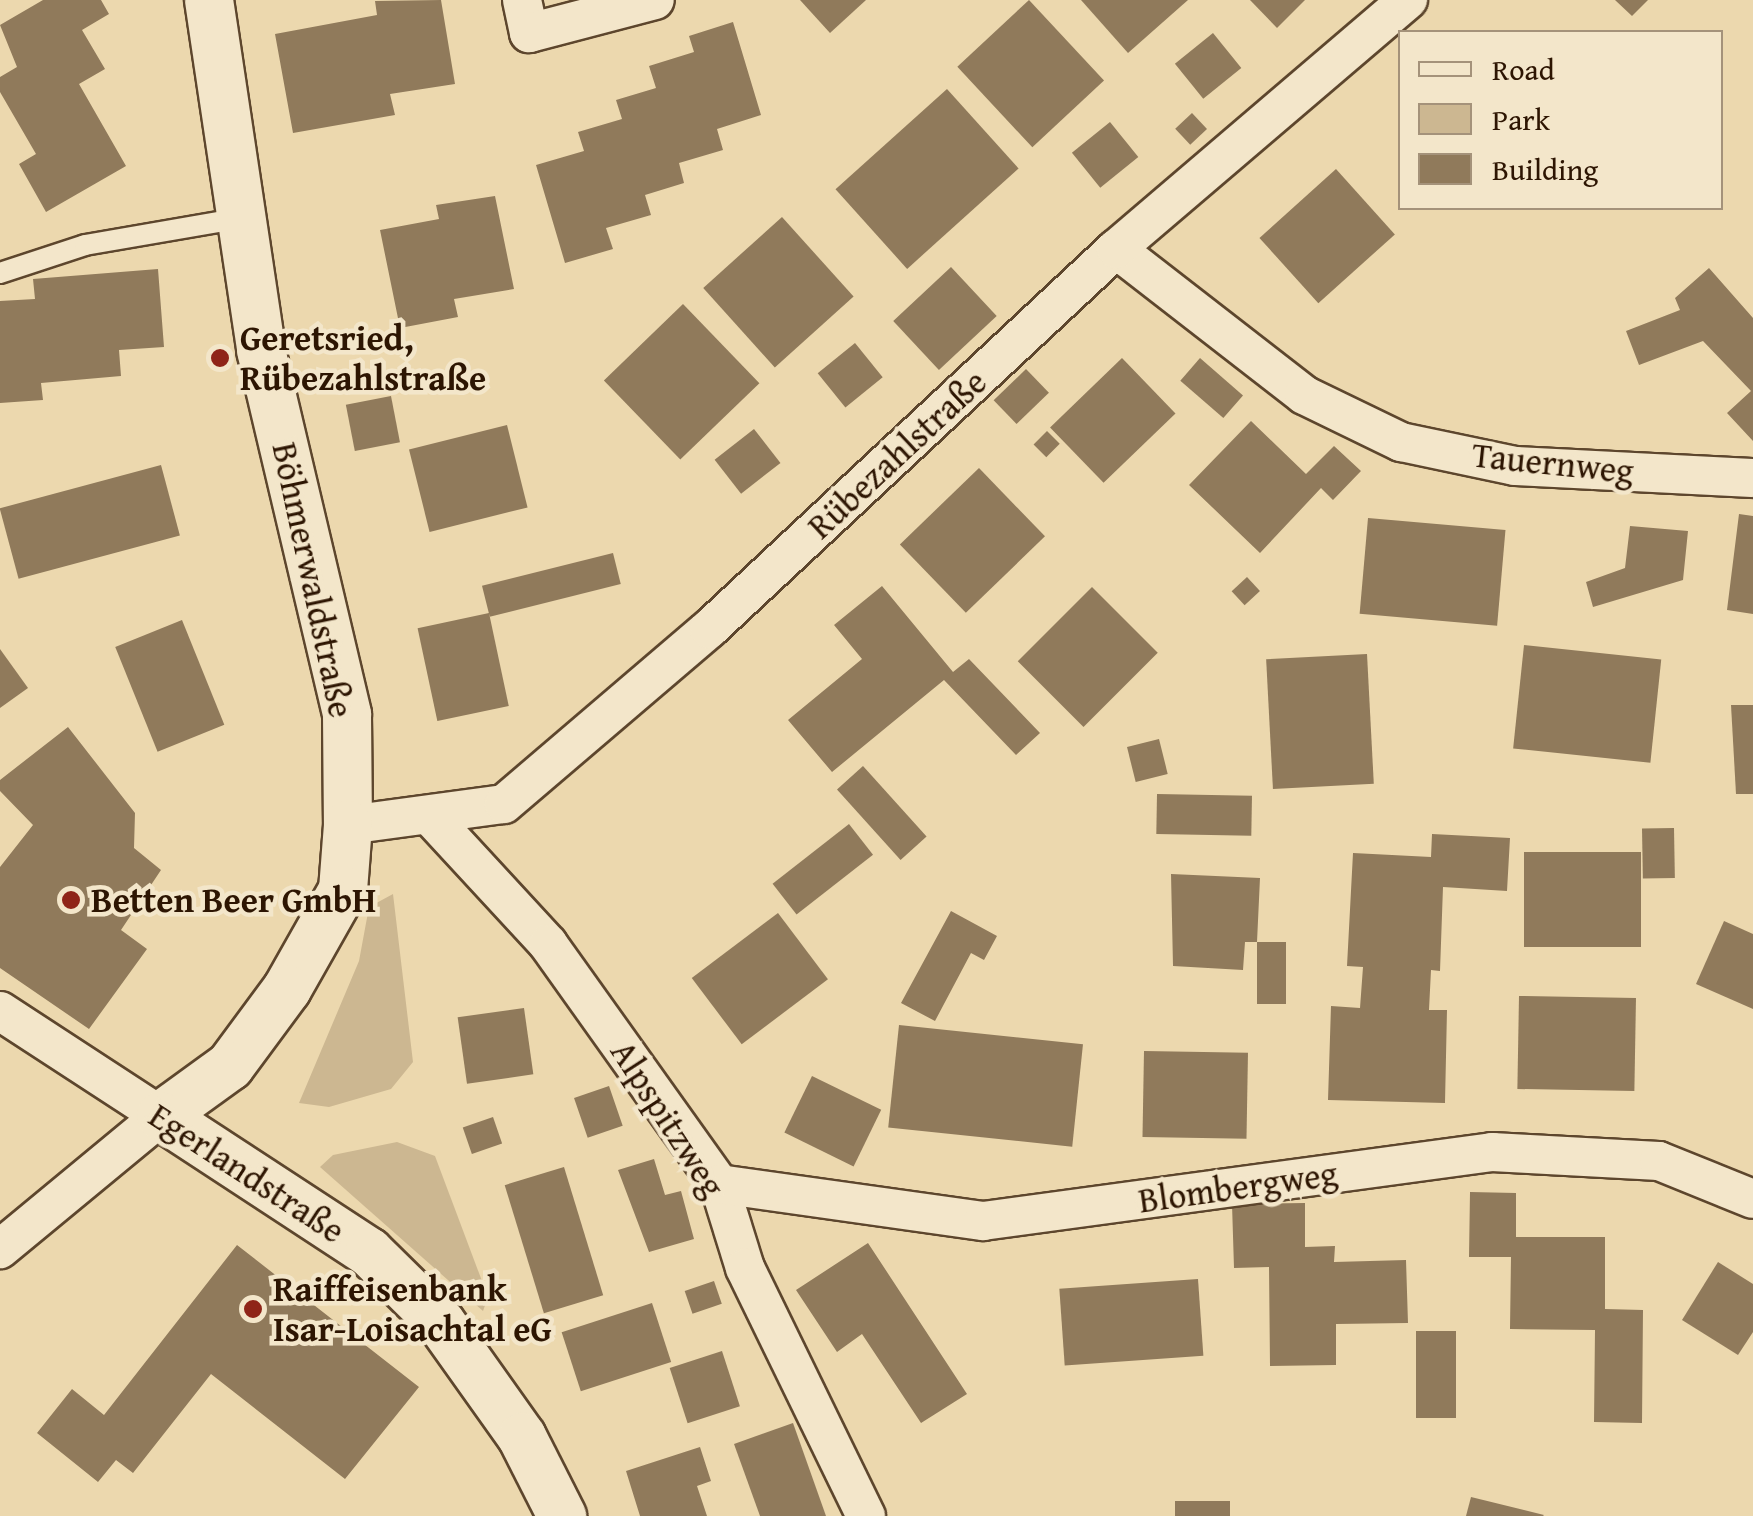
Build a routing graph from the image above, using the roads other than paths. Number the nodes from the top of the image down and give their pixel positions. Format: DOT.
graph roads {
  1 [pos="209,0"];
  2 [pos="522,0"];
  3 [pos="655,0"];
  4 [pos="1408,0"];
  5 [pos="241,218"];
  6 [pos="1116,249"];
  7 [pos="0,274"];
  8 [pos="1753,478"];
  9 [pos="431,817"];
  10 [pos="348,825"];
  11 [pos="0,1011"];
  12 [pos="161,1116"];
  13 [pos="719,1184"];
  14 [pos="1753,1199"];
  15 [pos="0,1249"];
  16 [pos="562,1516"];
  17 [pos="866,1516"];
  1 -- 5 [label="street, Böhmerwaldstraße"];
  2 -- 3 [label="street"];
  4 -- 6 [label="street, Rübezahlstraße"];
  5 -- 7 [label="lane"];
  5 -- 10 [label="street, Böhmerwaldstraße"];
  6 -- 8 [label="street, Tauernweg"];
  6 -- 9 [label="street, Rübezahlstraße"];
  9 -- 10 [label="street, Rübezahlstraße"];
  9 -- 13 [label="street, Alpspitzweg"];
  10 -- 12 [label="street, Böhmerwaldstraße"];
  11 -- 12 [label="street, Egerlandstraße"];
  12 -- 15 [label="street"];
  12 -- 16 [label="street, Egerlandstraße"];
  13 -- 14 [label="street, Blombergweg"];
  13 -- 17 [label="street, Alpspitzweg"];
}
